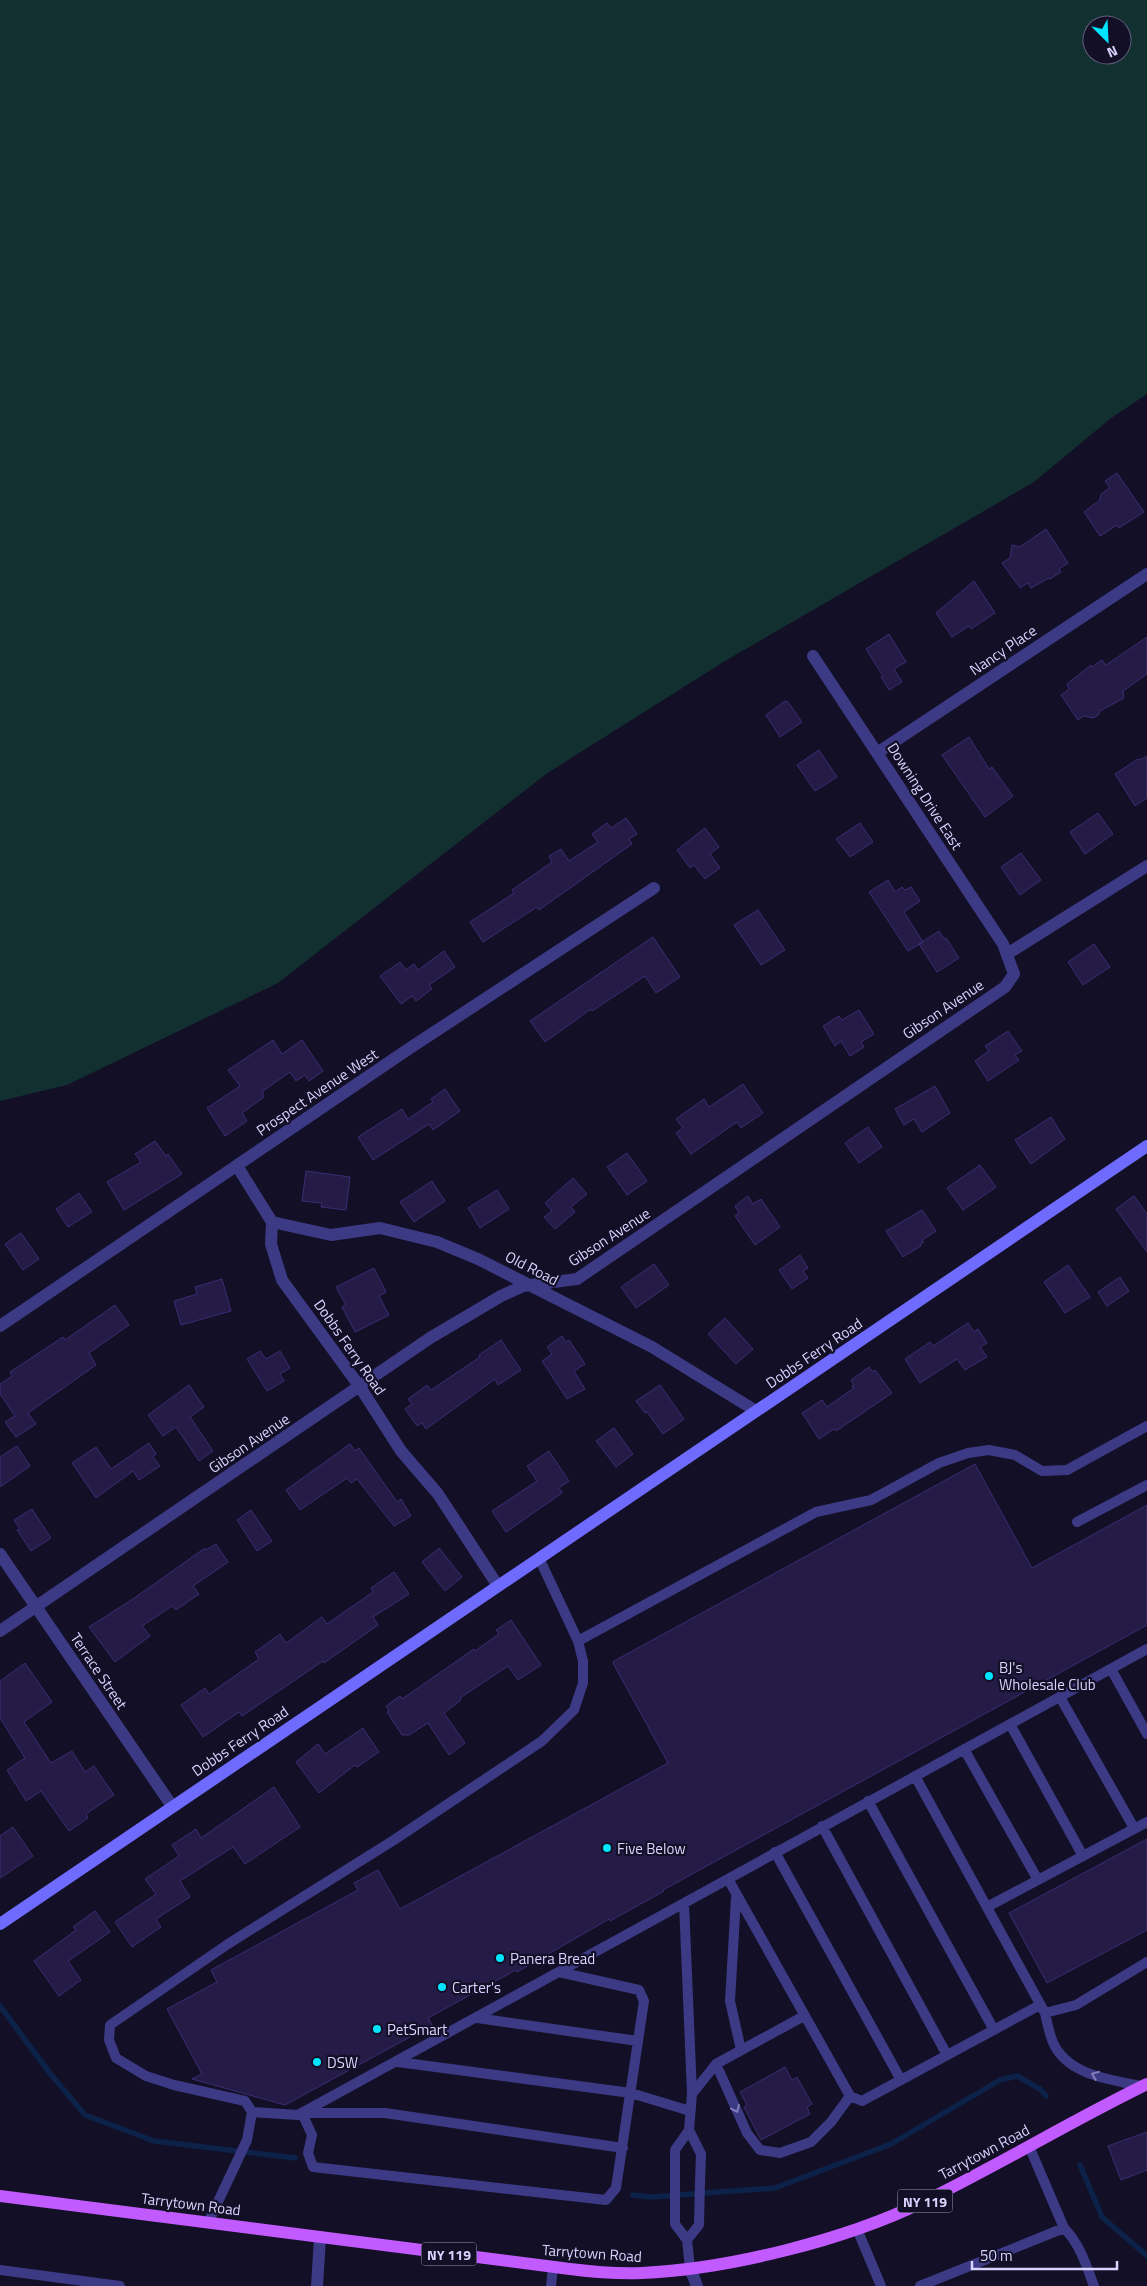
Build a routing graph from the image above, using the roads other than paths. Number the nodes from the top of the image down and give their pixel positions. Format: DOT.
graph roads {
  1 [pos="1147,574"];
  2 [pos="813,656"];
  3 [pos="877,753"];
  4 [pos="1147,866"];
  5 [pos="654,888"];
  6 [pos="1007,954"];
  7 [pos="1147,1146"];
  8 [pos="237,1166"];
  9 [pos="272,1222"];
  10 [pos="530,1285"];
  11 [pos="0,1326"];
  12 [pos="360,1387"];
  13 [pos="756,1411"];
  14 [pos="1147,1426"];
  15 [pos="1147,1485"];
  16 [pos="1077,1522"];
  17 [pos="0,1554"];
  18 [pos="539,1558"];
  19 [pos="498,1586"];
  20 [pos="36,1607"];
  21 [pos="0,1631"];
  22 [pos="578,1642"];
  23 [pos="1147,1649"];
  24 [pos="1111,1669"];
  25 [pos="1060,1697"];
  26 [pos="1010,1724"];
  27 [pos="1147,1734"];
  28 [pos="964,1749"];
  29 [pos="914,1776"];
  30 [pos="868,1801"];
  31 [pos="172,1806"];
  32 [pos="1147,1822"];
  33 [pos="822,1826"];
  34 [pos="1134,1828"];
  35 [pos="775,1852"];
  36 [pos="1083,1856"];
  37 [pos="728,1879"];
  38 [pos="1038,1880"];
  39 [pos="736,1896"];
  40 [pos="684,1903"];
  41 [pos="987,1907"];
  42 [pos="0,1924"];
  43 [pos="1147,1962"];
  44 [pos="559,1972"];
  45 [pos="1043,2009"];
  46 [pos="804,2016"];
  47 [pos="477,2018"];
  48 [pos="994,2030"];
  49 [pos="638,2041"];
  50 [pos="741,2050"];
  51 [pos="947,2055"];
  52 [pos="398,2062"];
  53 [pos="716,2064"];
  54 [pos="901,2080"];
  55 [pos="1145,2085"];
  56 [pos="631,2093"];
  57 [pos="692,2094"];
  58 [pos="850,2096"];
  59 [pos="690,2111"];
  60 [pos="252,2112"];
  61 [pos="302,2113"];
  62 [pos="689,2130"];
  63 [pos="1029,2146"];
  64 [pos="623,2148"];
  65 [pos="0,2196"];
  66 [pos="208,2223"];
  67 [pos="858,2228"];
  68 [pos="1064,2228"];
  69 [pos="320,2237"];
  70 [pos="687,2240"];
  71 [pos="553,2267"];
  72 [pos="690,2268"];
  73 [pos="0,2270"];
  74 [pos="120,2286"];
  75 [pos="317,2286"];
  76 [pos="551,2286"];
  77 [pos="697,2286"];
  78 [pos="881,2286"];
  79 [pos="920,2286"];
  80 [pos="1094,2286"];
  1 -- 3 [label="street, Nancy Place"];
  2 -- 3 [label="street, Downing Drive East"];
  3 -- 6 [label="street, Downing Drive East"];
  4 -- 6 [label="street"];
  5 -- 8 [label="street, Prospect Avenue West"];
  6 -- 10 [label="street, Gibson Avenue"];
  7 -- 13 [label="main road, Dobbs Ferry Road"];
  8 -- 9 [label="street"];
  8 -- 11 [label="street, Prospect Avenue West"];
  9 -- 10 [label="street, Old Road"];
  9 -- 12 [label="street, Dobbs Ferry Road"];
  10 -- 12 [label="street, Gibson Avenue"];
  10 -- 13 [label="street, Old Road"];
  12 -- 19 [label="street, Dobbs Ferry Road"];
  12 -- 20 [label="street, Gibson Avenue"];
  13 -- 18 [label="main road, Dobbs Ferry Road"];
  14 -- 22 [label="lane"];
  15 -- 16 [label="lane"];
  17 -- 20 [label="street, Terrace Street"];
  18 -- 19 [label="main road, Dobbs Ferry Road"];
  18 -- 22 [label="lane"];
  19 -- 31 [label="main road, Dobbs Ferry Road"];
  20 -- 21 [label="street, Gibson Avenue"];
  20 -- 31 [label="street, Terrace Street"];
  22 -- 60 [label="lane"];
  23 -- 24 [label="lane"];
  24 -- 25 [label="lane"];
  24 -- 27 [label="lane"];
  25 -- 26 [label="lane"];
  25 -- 34 [label="lane"];
  26 -- 28 [label="lane"];
  26 -- 36 [label="lane"];
  28 -- 29 [label="lane"];
  28 -- 38 [label="lane"];
  29 -- 30 [label="lane"];
  29 -- 41 [label="lane"];
  30 -- 33 [label="lane"];
  30 -- 48 [label="lane"];
  31 -- 42 [label="main road, Dobbs Ferry Road"];
  32 -- 34 [label="lane"];
  33 -- 35 [label="lane"];
  33 -- 51 [label="lane"];
  34 -- 36 [label="lane"];
  35 -- 37 [label="lane"];
  35 -- 54 [label="lane"];
  36 -- 38 [label="lane"];
  37 -- 39 [label="lane"];
  37 -- 40 [label="lane"];
  38 -- 41 [label="lane"];
  39 -- 46 [label="lane"];
  39 -- 50 [label="lane"];
  40 -- 44 [label="lane"];
  40 -- 57 [label="lane"];
  41 -- 45 [label="lane"];
  43 -- 45 [label="lane"];
  44 -- 47 [label="lane"];
  44 -- 49 [label="lane"];
  45 -- 48 [label="lane"];
  55 -- 45 [label="lane, one-way"];
  46 -- 50 [label="lane"];
  46 -- 58 [label="lane"];
  47 -- 49 [label="lane"];
  47 -- 52 [label="lane"];
  48 -- 51 [label="lane"];
  49 -- 56 [label="lane"];
  50 -- 53 [label="lane"];
  51 -- 54 [label="lane"];
  52 -- 56 [label="lane"];
  52 -- 61 [label="lane"];
  53 -- 57 [label="lane"];
  53 -- 58 [label="lane, one-way"];
  54 -- 58 [label="lane"];
  55 -- 63 [label="main road, Tarrytown Road / NY 119"];
  56 -- 59 [label="lane"];
  56 -- 64 [label="lane"];
  57 -- 59 [label="lane"];
  59 -- 62 [label="lane"];
  60 -- 61 [label="lane"];
  60 -- 66 [label="lane"];
  61 -- 64 [label="lane"];
  61 -- 64 [label="lane"];
  62 -- 70 [label="lane"];
  62 -- 70 [label="lane"];
  63 -- 67 [label="main road, Tarrytown Road / NY 119"];
  63 -- 68 [label="lane"];
  65 -- 66 [label="main road, Tarrytown Road / NY 119"];
  66 -- 69 [label="main road, Tarrytown Road / NY 119"];
  67 -- 72 [label="main road, Tarrytown Road / NY 119"];
  67 -- 78 [label="lane"];
  68 -- 79 [label="lane"];
  68 -- 80 [label="lane"];
  69 -- 71 [label="main road, Tarrytown Road / NY 119"];
  69 -- 75 [label="street"];
  70 -- 72 [label="lane"];
  71 -- 72 [label="main road, Tarrytown Road / NY 119"];
  71 -- 76 [label="lane"];
  72 -- 77 [label="street"];
  73 -- 74 [label="lane"];
}
